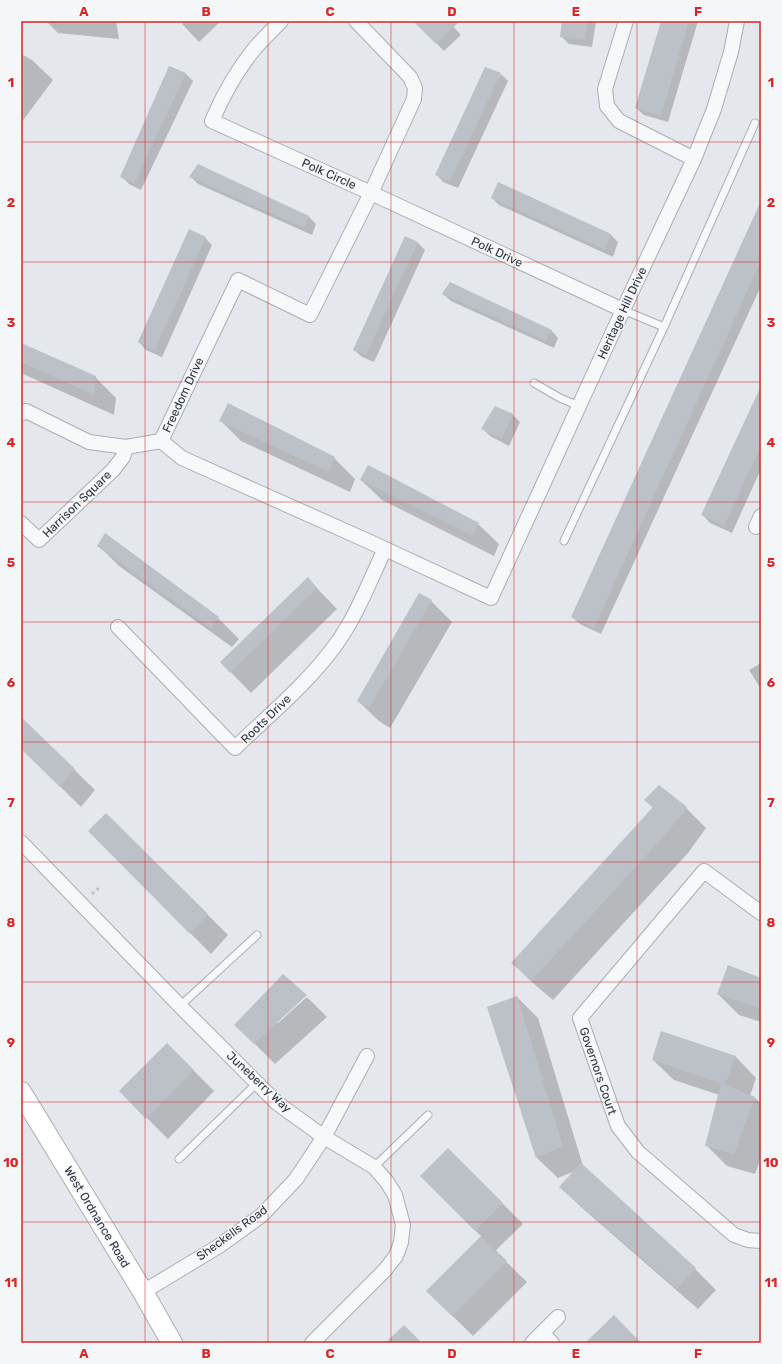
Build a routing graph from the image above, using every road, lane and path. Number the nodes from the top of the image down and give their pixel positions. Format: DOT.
graph roads {
  1 [pos="281,21"];
  2 [pos="356,21"];
  3 [pos="626,21"];
  4 [pos="737,21"];
  5 [pos="755,123"];
  6 [pos="694,159"];
  7 [pos="371,193"];
  8 [pos="623,310"];
  9 [pos="664,327"];
  10 [pos="534,383"];
  11 [pos="579,406"];
  12 [pos="21,414"];
  13 [pos="161,441"];
  14 [pos="126,447"];
  15 [pos="21,523"];
  16 [pos="564,541"];
  17 [pos="385,549"];
  18 [pos="491,598"];
  19 [pos="118,627"];
  20 [pos="21,842"];
  21 [pos="761,913"];
  22 [pos="256,934"];
  23 [pos="180,1006"];
  24 [pos="367,1056"];
  25 [pos="257,1083"];
  26 [pos="21,1092"];
  27 [pos="428,1115"];
  28 [pos="324,1137"];
  29 [pos="179,1159"];
  30 [pos="374,1167"];
  31 [pos="761,1241"];
  32 [pos="143,1292"];
  33 [pos="558,1317"];
  34 [pos="542,1332"];
  35 [pos="172,1343"];
  36 [pos="312,1343"];
  37 [pos="532,1343"];
  38 [pos="552,1343"];
  1 -- 7 [label="street, Polk Circle"];
  2 -- 7 [label="street, Polk Circle"];
  3 -- 6 [label="street"];
  4 -- 6 [label="street, Heritage Hill Drive"];
  5 -- 9 [label="lane"];
  6 -- 8 [label="street, Heritage Hill Drive"];
  7 -- 8 [label="street, Polk Drive"];
  7 -- 13 [label="street, Freedom Drive"];
  8 -- 9 [label="lane"];
  8 -- 11 [label="street, Heritage Hill Drive"];
  9 -- 16 [label="lane"];
  10 -- 11 [label="lane"];
  11 -- 18 [label="street, Heritage Hill Drive"];
  12 -- 14 [label="street"];
  13 -- 14 [label="street"];
  13 -- 17 [label="street, Freedom Drive"];
  14 -- 15 [label="street, Harrison Square"];
  17 -- 18 [label="street, Freedom Drive"];
  17 -- 19 [label="street, Roots Drive"];
  20 -- 23 [label="street, Juneberry Way"];
  21 -- 31 [label="street, Governors Court"];
  22 -- 23 [label="lane"];
  23 -- 25 [label="street, Juneberry Way"];
  24 -- 28 [label="street, Sheckells Road"];
  25 -- 28 [label="street, Juneberry Way"];
  25 -- 29 [label="lane"];
  26 -- 32 [label="main road, West Ordnance Road"];
  27 -- 30 [label="lane"];
  28 -- 30 [label="street, Juneberry Way"];
  28 -- 32 [label="street, Sheckells Road"];
  30 -- 36 [label="street, Juneberry Way"];
  32 -- 35 [label="main road, West Ordnance Road"];
  33 -- 34 [label="street"];
  34 -- 37 [label="street"];
  34 -- 38 [label="street"];
}
